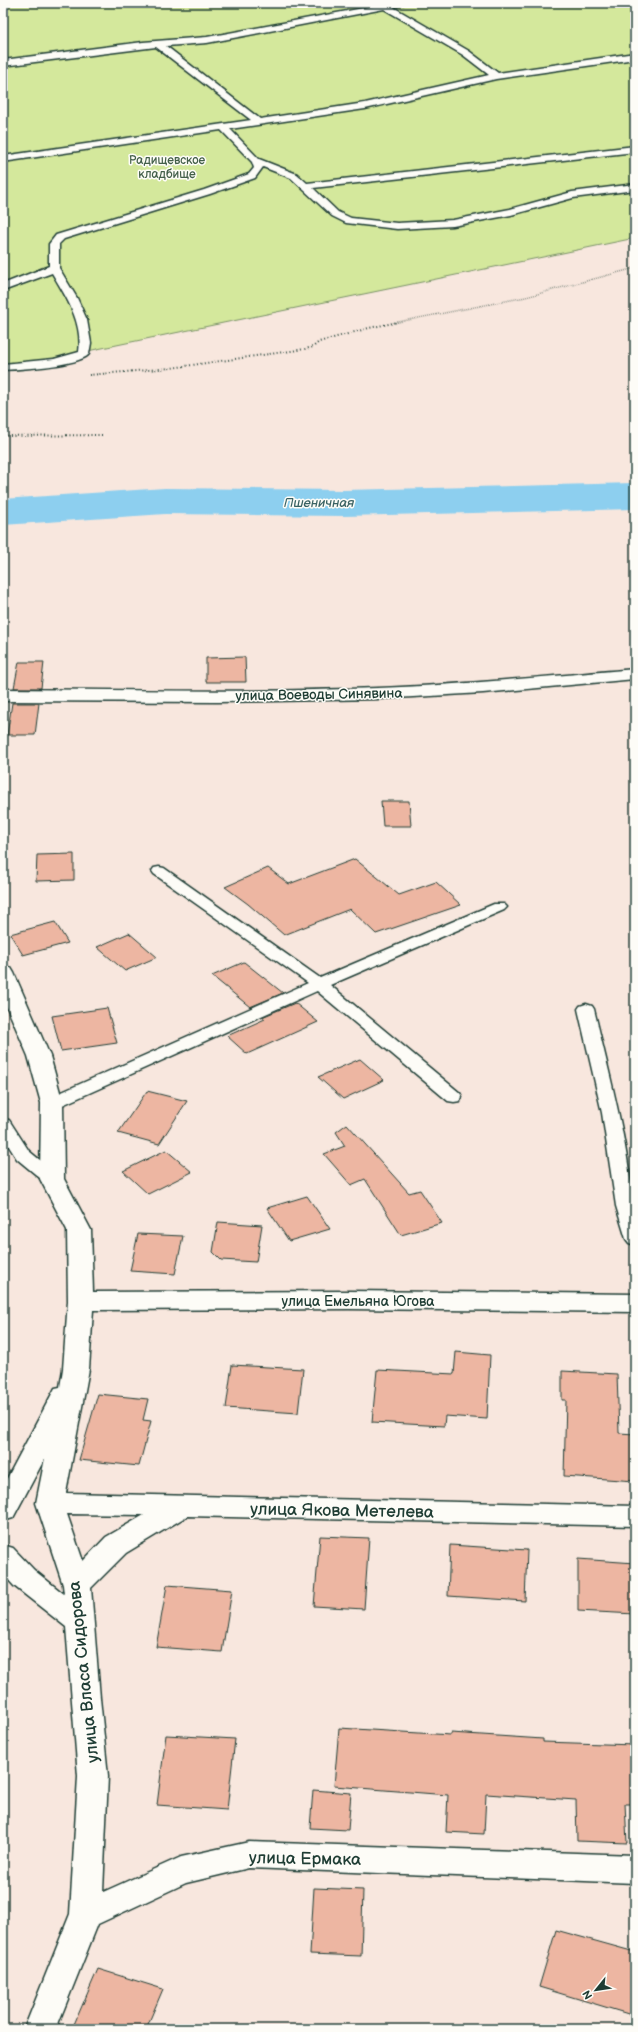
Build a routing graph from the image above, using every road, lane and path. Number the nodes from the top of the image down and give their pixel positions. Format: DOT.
graph roads {
  1 [pos="403,3"];
  2 [pos="385,6"];
  3 [pos="158,44"];
  4 [pos="635,56"];
  5 [pos="3,63"];
  6 [pos="496,76"];
  7 [pos="259,122"];
  8 [pos="223,127"];
  9 [pos="635,149"];
  10 [pos="3,159"];
  11 [pos="256,161"];
  12 [pos="306,186"];
  13 [pos="635,187"];
  14 [pos="54,268"];
  15 [pos="635,268"];
  16 [pos="3,288"];
  17 [pos="3,367"];
  18 [pos="84,375"];
  19 [pos="102,435"];
  20 [pos="3,436"];
  21 [pos="635,674"];
  22 [pos="3,695"];
  23 [pos="159,871"];
  24 [pos="499,907"];
  25 [pos="3,973"];
  26 [pos="319,984"];
  27 [pos="586,1009"];
  28 [pos="454,1097"];
  29 [pos="52,1103"];
  30 [pos="3,1124"];
  31 [pos="52,1179"];
  32 [pos="635,1239"];
  33 [pos="81,1301"];
  34 [pos="635,1303"];
  35 [pos="76,1369"];
  36 [pos="50,1504"];
  37 [pos="183,1506"];
  38 [pos="3,1511"];
  39 [pos="635,1516"];
  40 [pos="3,1556"];
  41 [pos="77,1585"];
  42 [pos="79,1622"];
  43 [pos="635,1869"];
  44 [pos="86,1914"];
  45 [pos="40,2029"];
  1 -- 2 [label="lane"];
  2 -- 3 [label="lane"];
  2 -- 6 [label="lane"];
  3 -- 5 [label="lane"];
  3 -- 7 [label="lane"];
  4 -- 6 [label="lane"];
  6 -- 7 [label="lane"];
  7 -- 8 [label="lane"];
  8 -- 10 [label="lane"];
  8 -- 11 [label="lane"];
  9 -- 12 [label="lane"];
  11 -- 12 [label="lane"];
  11 -- 14 [label="lane"];
  12 -- 13 [label="lane"];
  14 -- 16 [label="lane"];
  14 -- 17 [label="lane"];
  15 -- 18 [label="path"];
  19 -- 20 [label="path"];
  21 -- 22 [label="street, улица Воеводы Синявина"];
  23 -- 26 [label="lane"];
  24 -- 26 [label="lane"];
  25 -- 29 [label="street, улица Власа Сидорова"];
  26 -- 28 [label="lane"];
  26 -- 29 [label="lane"];
  27 -- 32 [label="lane"];
  29 -- 31 [label="street, улица Власа Сидорова"];
  30 -- 31 [label="lane"];
  31 -- 33 [label="street, улица Власа Сидорова"];
  33 -- 34 [label="street, улица Емельяна Югова"];
  33 -- 35 [label="street, улица Власа Сидорова"];
  35 -- 36 [label="street, улица Власа Сидорова"];
  35 -- 38 [label="street"];
  36 -- 37 [label="street, улица Якова Метелева"];
  36 -- 41 [label="street, улица Власа Сидорова"];
  37 -- 39 [label="street, улица Якова Метелева"];
  37 -- 41 [label="street"];
  40 -- 42 [label="street"];
  41 -- 42 [label="street, улица Власа Сидорова"];
  42 -- 44 [label="street, улица Власа Сидорова"];
  43 -- 44 [label="street, улица Ермака"];
  44 -- 45 [label="street"];
}
